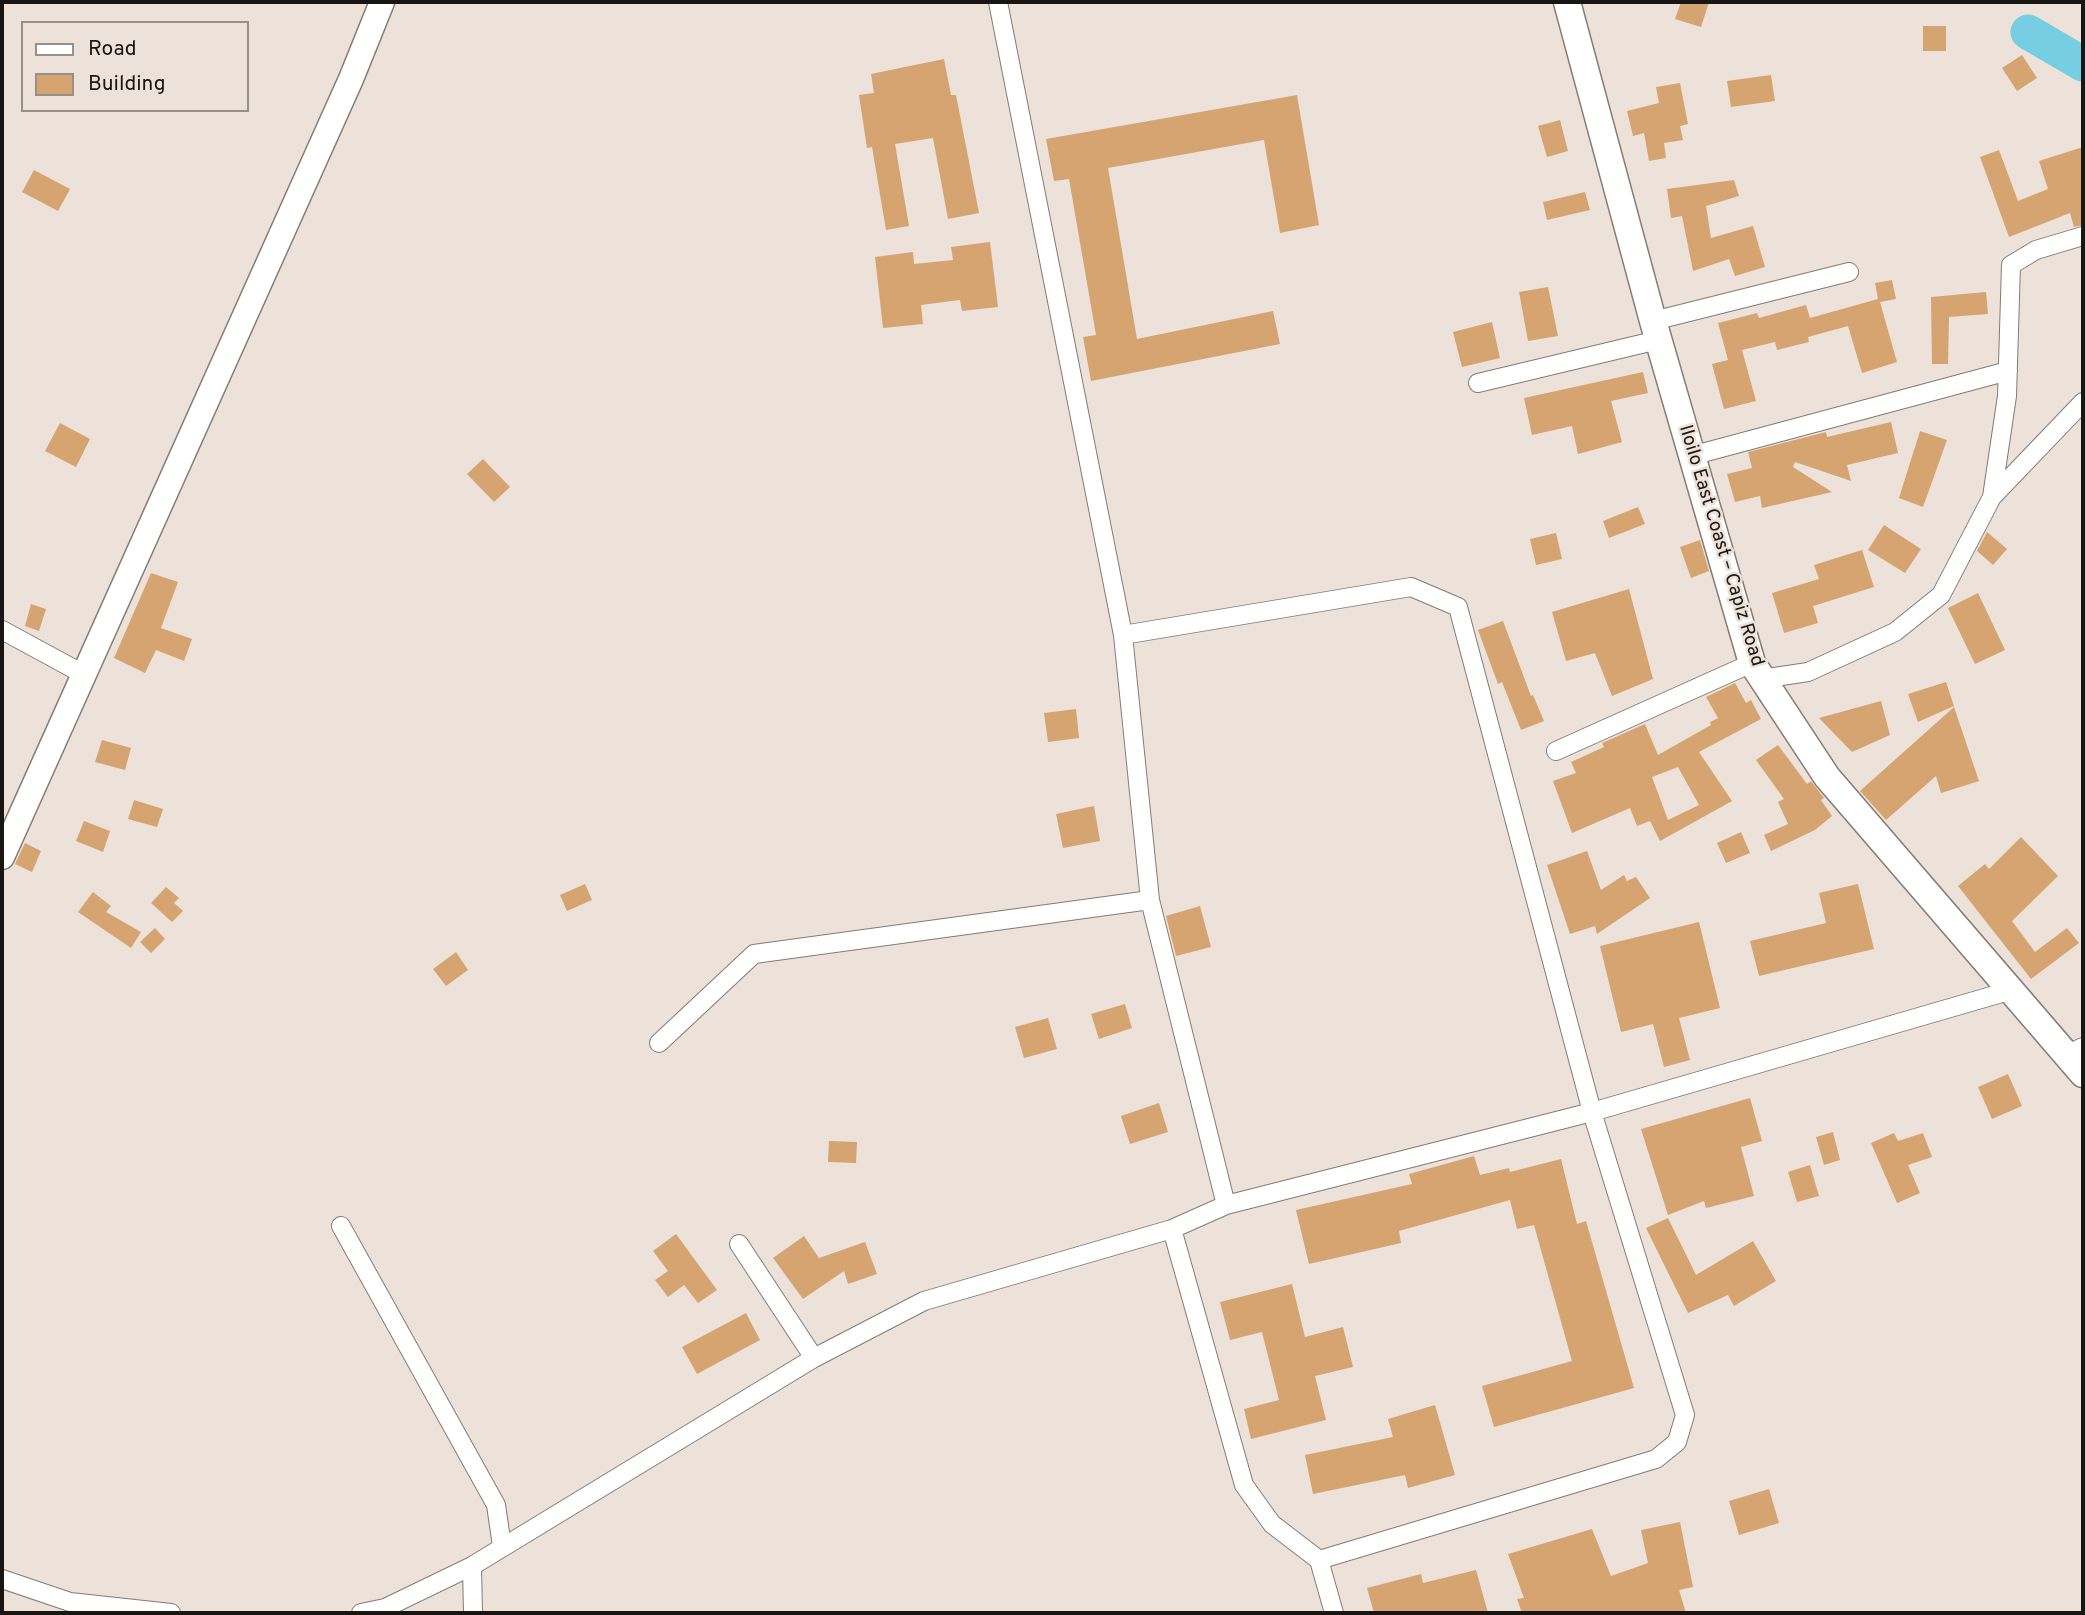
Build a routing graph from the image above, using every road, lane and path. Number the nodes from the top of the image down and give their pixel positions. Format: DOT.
graph roads {
  1 [pos="382,2"];
  2 [pos="998,2"];
  3 [pos="1567,2"];
  4 [pos="2083,236"];
  5 [pos="1849,272"];
  6 [pos="1655,330"];
  7 [pos="2008,371"];
  8 [pos="1478,383"];
  9 [pos="2083,402"];
  10 [pos="1691,456"];
  11 [pos="1992,497"];
  12 [pos="2,630"];
  13 [pos="1123,635"];
  14 [pos="1757,671"];
  15 [pos="85,675"];
  16 [pos="1556,751"];
  17 [pos="2,857"];
  18 [pos="1150,900"];
  19 [pos="2012,990"];
  20 [pos="659,1042"];
  21 [pos="2078,1058"];
  22 [pos="1592,1112"];
  23 [pos="1226,1205"];
  24 [pos="341,1226"];
  25 [pos="1172,1228"];
  26 [pos="739,1244"];
  27 [pos="814,1358"];
  28 [pos="502,1546"];
  29 [pos="1319,1560"];
  30 [pos="472,1566"];
  31 [pos="2,1579"];
  32 [pos="69,1608"];
  33 [pos="171,1613"];
  34 [pos="360,1613"];
  35 [pos="473,1613"];
  36 [pos="1334,1613"];
  1 -- 15 [label="main road"];
  2 -- 13 [label="street"];
  3 -- 6 [label="main road, Iloilo East Coast – Capiz Road"];
  4 -- 7 [label="street"];
  5 -- 6 [label="street"];
  6 -- 8 [label="street"];
  6 -- 10 [label="main road, Iloilo East Coast – Capiz Road"];
  7 -- 10 [label="street"];
  7 -- 11 [label="street"];
  9 -- 11 [label="street"];
  10 -- 14 [label="main road, Iloilo East Coast – Capiz Road"];
  11 -- 14 [label="street"];
  12 -- 15 [label="street"];
  13 -- 18 [label="street"];
  13 -- 22 [label="street"];
  14 -- 16 [label="street"];
  14 -- 19 [label="main road, Iloilo East Coast – Capiz Road"];
  15 -- 17 [label="main road"];
  18 -- 20 [label="street"];
  18 -- 23 [label="street"];
  19 -- 21 [label="main road, Iloilo East Coast – Capiz Road"];
  19 -- 22 [label="street"];
  22 -- 23 [label="street"];
  22 -- 29 [label="street"];
  23 -- 25 [label="street"];
  24 -- 28 [label="street"];
  25 -- 27 [label="street"];
  25 -- 29 [label="street"];
  26 -- 27 [label="street"];
  27 -- 28 [label="street"];
  28 -- 30 [label="street"];
  29 -- 36 [label="street"];
  30 -- 34 [label="street"];
  30 -- 35 [label="street"];
  31 -- 32 [label="street"];
  32 -- 33 [label="street"];
}
